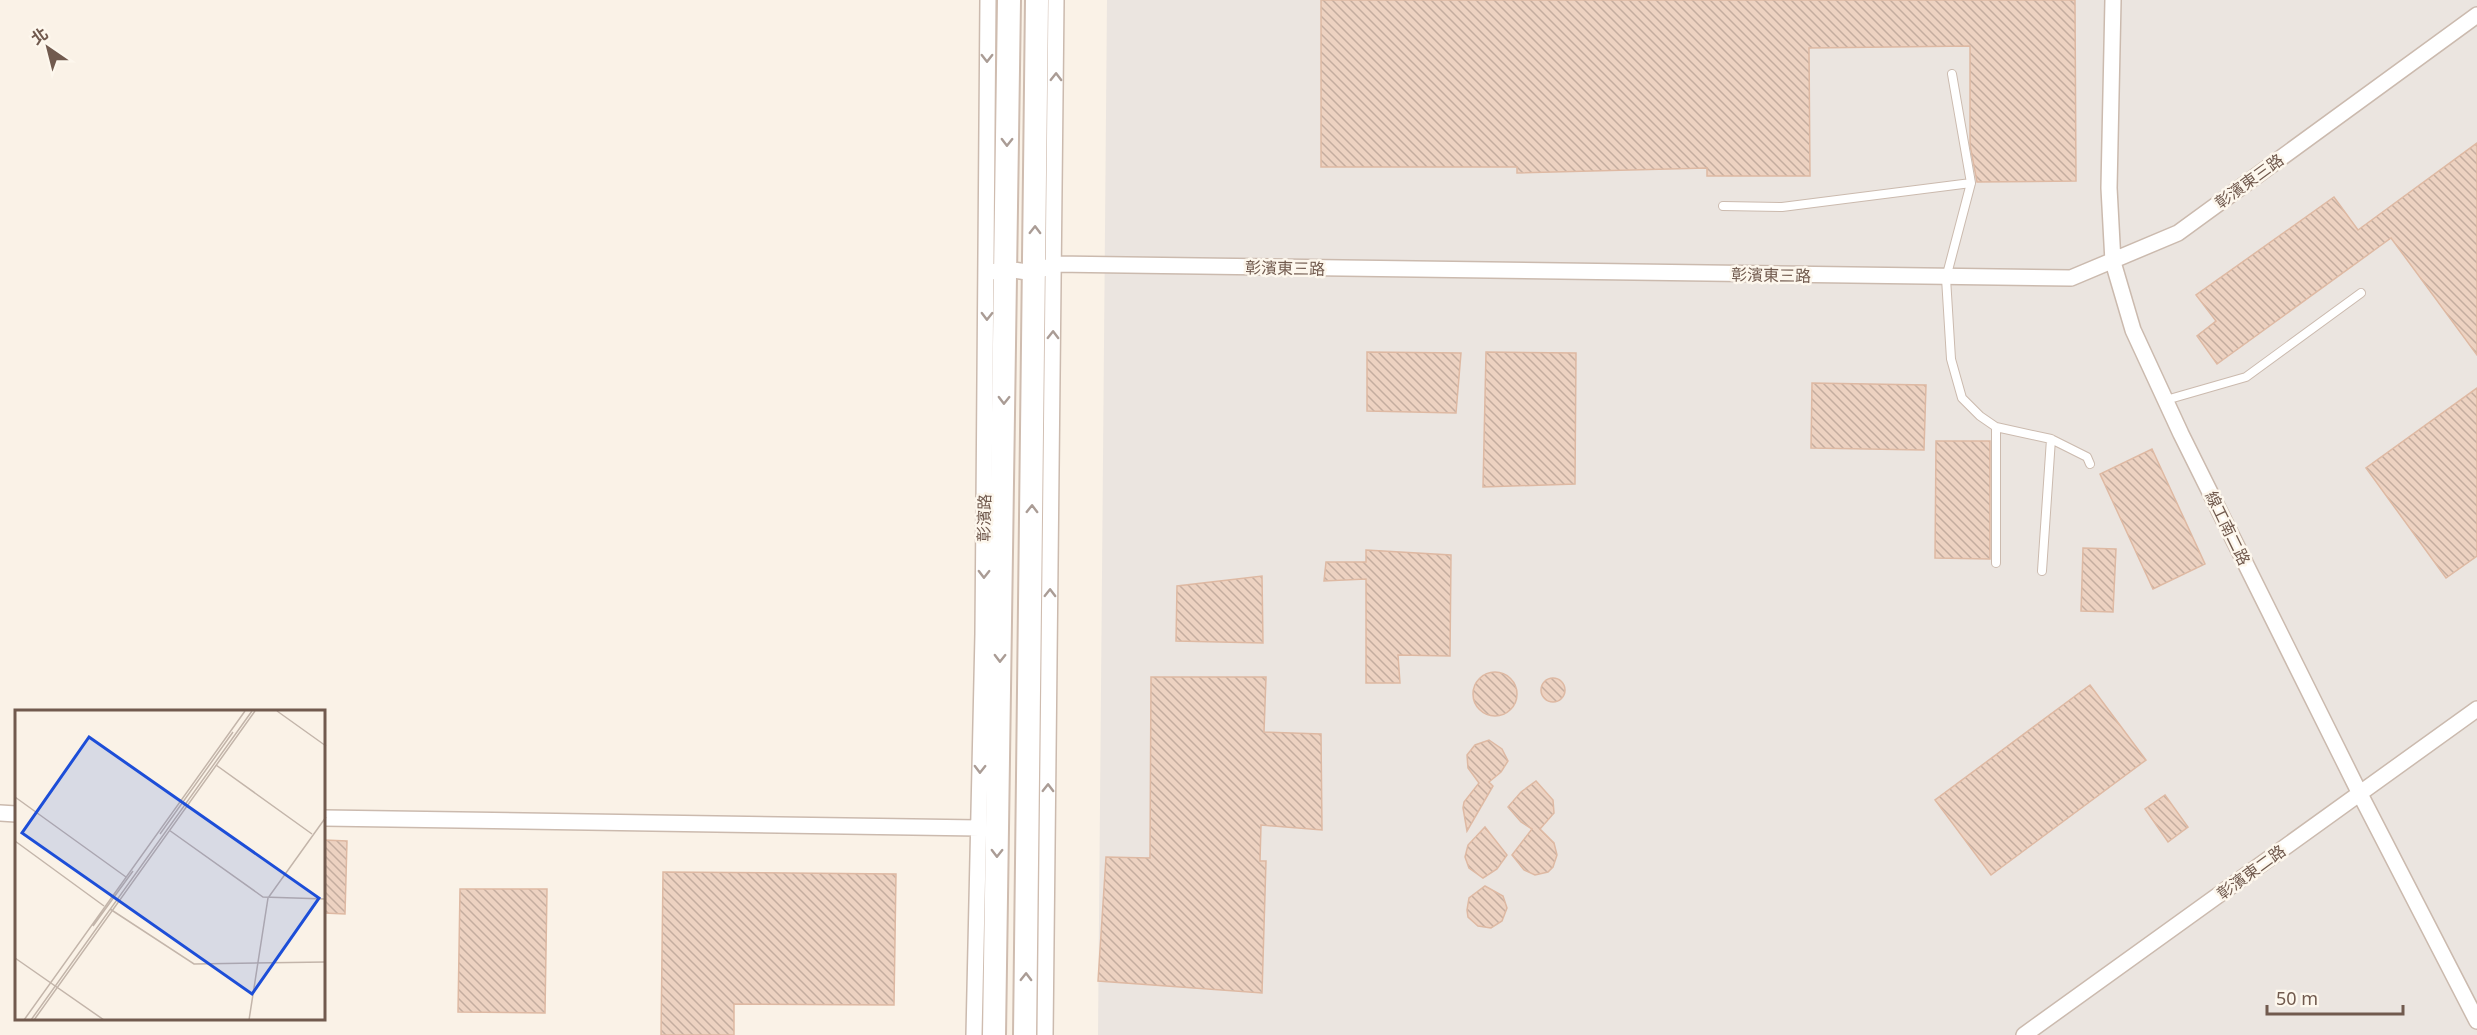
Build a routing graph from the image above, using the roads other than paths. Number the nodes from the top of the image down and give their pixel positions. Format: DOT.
graph roads {
  1 [pos="987,0"];
  2 [pos="1009,0"];
  3 [pos="1037,0"];
  4 [pos="1056,0"];
  5 [pos="2113,0"];
  6 [pos="2477,15"];
  7 [pos="1952,74"];
  8 [pos="1971,183"];
  9 [pos="1722,206"];
  10 [pos="2114,262"];
  11 [pos="1044,268"];
  12 [pos="996,271"];
  13 [pos="1946,278"];
  14 [pos="2361,293"];
  15 [pos="2166,400"];
  16 [pos="1995,427"];
  17 [pos="2051,439"];
  18 [pos="2090,464"];
  19 [pos="1996,563"];
  20 [pos="2043,571"];
  21 [pos="2477,709"];
  22 [pos="2360,794"];
  23 [pos="0,813"];
  24 [pos="15,814"];
  25 [pos="326,818"];
  26 [pos="979,828"];
  27 [pos="2477,1021"];
  28 [pos="974,1035"];
  29 [pos="994,1035"];
  30 [pos="1025,1035"];
  31 [pos="1045,1035"];
  32 [pos="2024,1035"];
  1 -- 12 [label="street, 彰濱路, one-way"];
  2 -- 12 [label="street, 彰濱路, one-way"];
  11 -- 3 [label="street, one-way"];
  11 -- 4 [label="street, one-way"];
  5 -- 10 [label="street, 線工南二路"];
  6 -- 10 [label="street, 彰濱東三路"];
  7 -- 8 [label="lane"];
  8 -- 9 [label="lane"];
  8 -- 13 [label="lane"];
  10 -- 13 [label="street, 彰濱東三路"];
  10 -- 15 [label="street, 線工南二路"];
  11 -- 12 [label="street, 彰濱東三路"];
  11 -- 13 [label="street, 彰濱東三路"];
  30 -- 11 [label="street, one-way"];
  31 -- 11 [label="street, one-way"];
  12 -- 26 [label="street, 彰濱路, one-way"];
  12 -- 29 [label="street, 彰濱路, one-way"];
  13 -- 16 [label="lane"];
  14 -- 15 [label="lane"];
  15 -- 22 [label="street, 線工南二路"];
  16 -- 17 [label="lane"];
  16 -- 19 [label="lane"];
  17 -- 18 [label="lane"];
  17 -- 20 [label="lane"];
  21 -- 22 [label="street, 彰濱東二路"];
  22 -- 27 [label="street, 線工南二路"];
  22 -- 32 [label="street, 彰濱東二路"];
  23 -- 24 [label="street"];
  25 -- 26 [label="street"];
  26 -- 28 [label="street, 彰濱路"];
}
